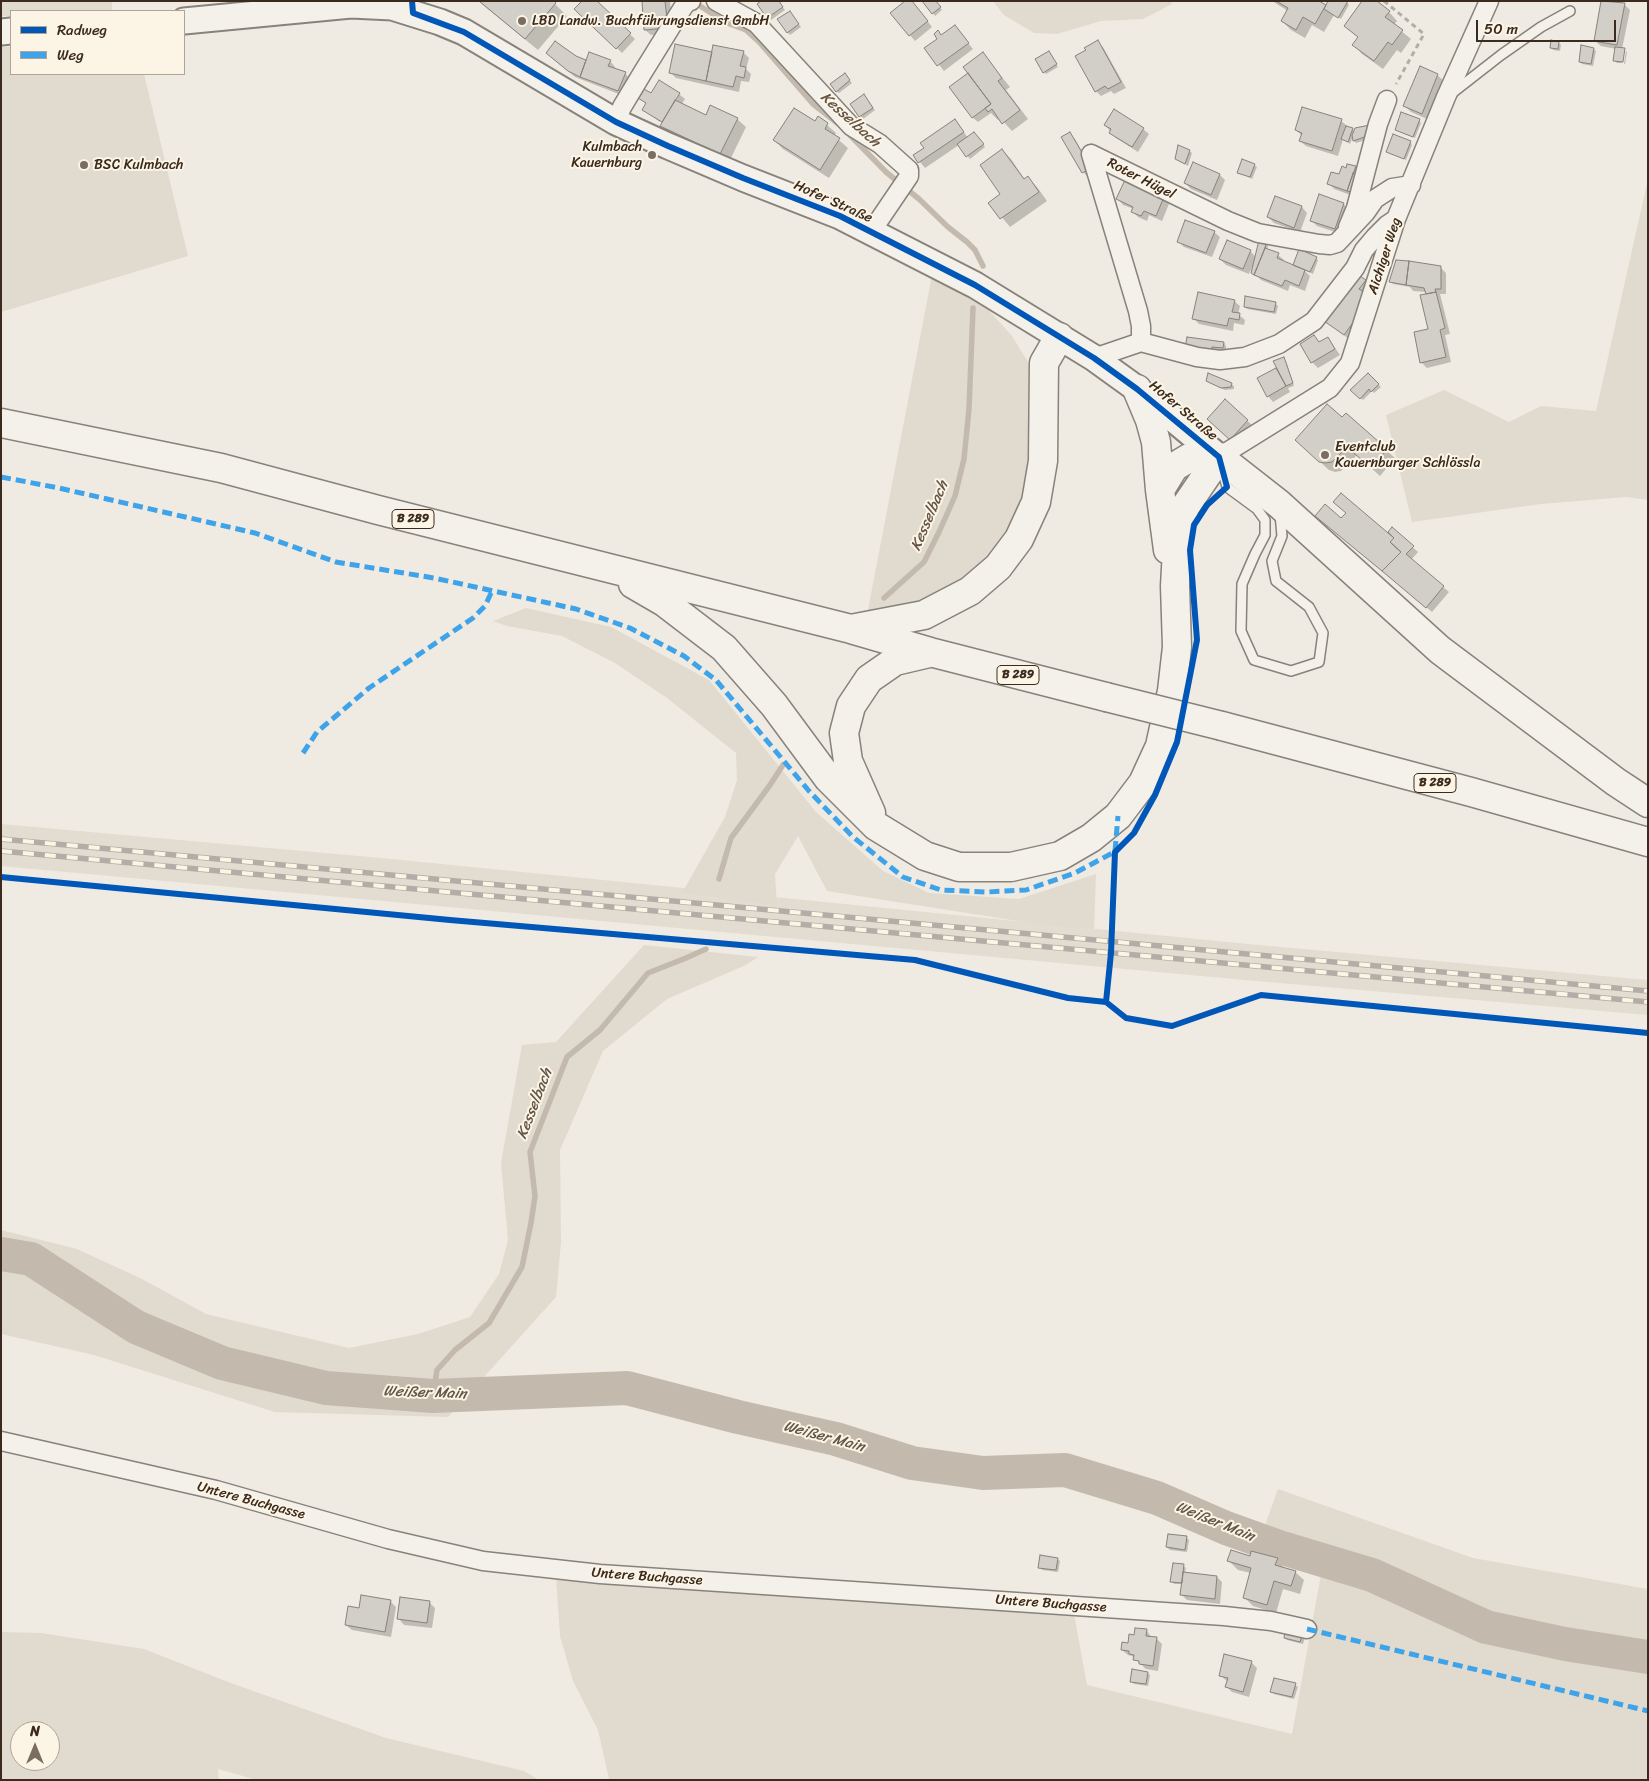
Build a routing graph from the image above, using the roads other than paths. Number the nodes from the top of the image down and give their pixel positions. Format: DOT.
graph roads {
  1 [pos="716,1"];
  2 [pos="1489,1"];
  3 [pos="685,3"];
  4 [pos="413,7"];
  5 [pos="1570,11"];
  6 [pos="185,21"];
  7 [pos="1446,97"];
  8 [pos="1387,100"];
  9 [pos="616,122"];
  10 [pos="1410,185"];
  11 [pos="1396,219"];
  12 [pos="871,232"];
  13 [pos="1345,234"];
  14 [pos="1059,337"];
  15 [pos="1141,342"];
  16 [pos="1094,358"];
  17 [pos="1137,389"];
  18 [pos="1,424"];
  19 [pos="1219,458"];
  20 [pos="1160,490"];
  21 [pos="1278,504"];
  22 [pos="606,568"];
  23 [pos="1175,586"];
  24 [pos="851,629"];
  25 [pos="930,652"];
  26 [pos="1648,803"];
  27 [pos="876,826"];
  28 [pos="1648,842"];
  29 [pos="1,1442"];
  30 [pos="1307,1629"];
  1 -- 12 [label="street"];
  2 -- 7 [label="street, Aichiger Weg"];
  3 -- 9 [label="street"];
  4 -- 6 [label="street, Hofer Straße"];
  4 -- 9 [label="street, Hofer Straße"];
  5 -- 7 [label="lane"];
  7 -- 10 [label="street, Aichiger Weg"];
  8 -- 13 [label="street"];
  9 -- 12 [label="street, Hofer Straße"];
  10 -- 11 [label="street, Aichiger Weg"];
  10 -- 13 [label="street, Roter Hügel"];
  11 -- 15 [label="street"];
  11 -- 19 [label="street, Aichiger Weg"];
  12 -- 14 [label="street, Hofer Straße"];
  13 -- 15 [label="street, Roter Hügel"];
  14 -- 16 [label="street, Hofer Straße"];
  14 -- 24 [label="highway"];
  15 -- 16 [label="street"];
  16 -- 17 [label="street, Hofer Straße"];
  17 -- 19 [label="street, Hofer Straße"];
  17 -- 20 [label="highway"];
  18 -- 22 [label="highway, B 289"];
  19 -- 20 [label="highway"];
  19 -- 21 [label="highway"];
  19 -- 21 [label="lane"];
  19 -- 23 [label="highway"];
  20 -- 23 [label="highway"];
  21 -- 26 [label="highway"];
  22 -- 24 [label="highway, B 289"];
  22 -- 27 [label="highway"];
  23 -- 27 [label="highway"];
  24 -- 25 [label="highway, B 289"];
  25 -- 27 [label="highway"];
  25 -- 28 [label="highway, B 289, bridge"];
  29 -- 30 [label="street, Untere Buchgasse"];
}
